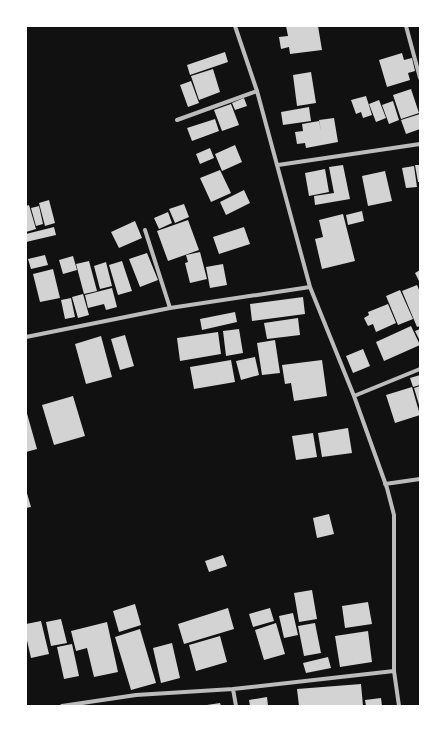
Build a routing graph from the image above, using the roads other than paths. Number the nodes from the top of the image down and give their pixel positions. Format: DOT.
graph roads {
  1 [pos="235,26"];
  2 [pos="406,26"];
  3 [pos="420,78"];
  4 [pos="257,91"];
  5 [pos="177,120"];
  6 [pos="420,144"];
  7 [pos="278,165"];
  8 [pos="145,230"];
  9 [pos="310,287"];
  10 [pos="170,308"];
  11 [pos="26,337"];
  12 [pos="420,369"];
  13 [pos="354,396"];
  14 [pos="420,479"];
  15 [pos="385,484"];
  16 [pos="394,671"];
  17 [pos="233,689"];
  18 [pos="62,706"];
  19 [pos="236,706"];
  20 [pos="399,706"];
  1 -- 4 [label="street"];
  2 -- 3 [label="street"];
  4 -- 5 [label="street"];
  4 -- 7 [label="street"];
  6 -- 7 [label="street"];
  7 -- 9 [label="street"];
  8 -- 10 [label="street"];
  9 -- 10 [label="street"];
  9 -- 13 [label="street"];
  10 -- 11 [label="street"];
  12 -- 13 [label="street"];
  13 -- 15 [label="street"];
  14 -- 15 [label="street"];
  15 -- 16 [label="street"];
  16 -- 17 [label="street"];
  16 -- 20 [label="street"];
  17 -- 18 [label="street"];
  17 -- 19 [label="street"];
}
